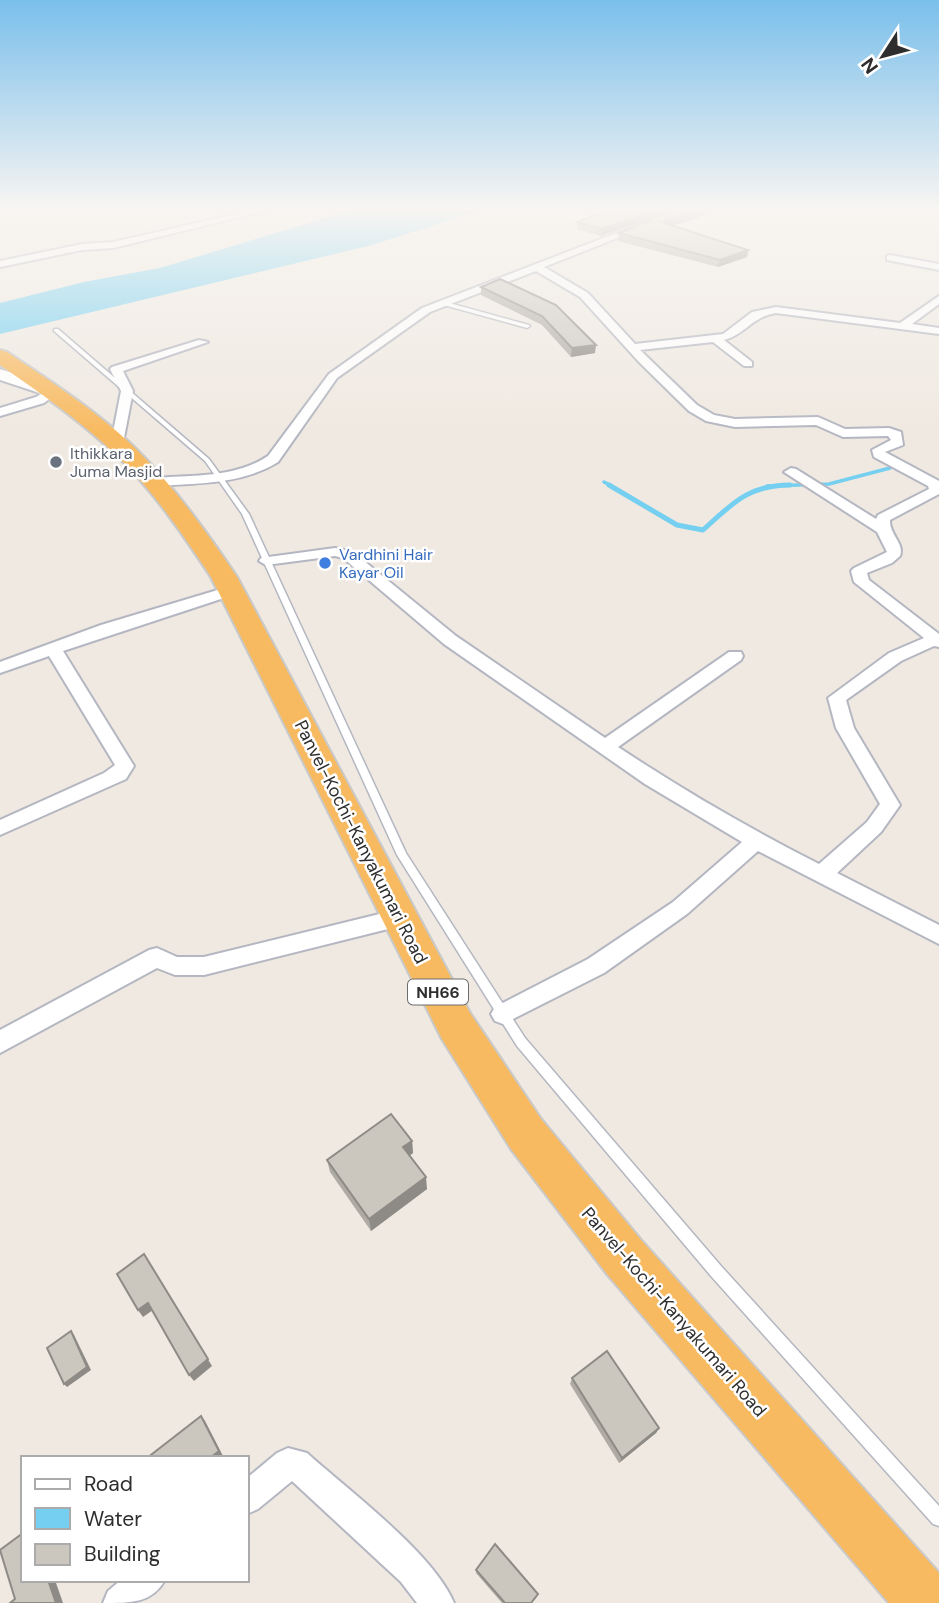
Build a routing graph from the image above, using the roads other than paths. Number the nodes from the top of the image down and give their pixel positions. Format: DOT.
graph roads {
  1 [pos="488,285"];
  2 [pos="567,285"];
  3 [pos="939,299"];
  4 [pos="442,303"];
  5 [pos="527,326"];
  6 [pos="903,326"];
  7 [pos="57,330"];
  8 [pos="939,331"];
  9 [pos="717,340"];
  10 [pos="203,342"];
  11 [pos="632,348"];
  12 [pos="0,356"];
  13 [pos="748,364"];
  14 [pos="0,374"];
  15 [pos="127,391"];
  16 [pos="52,392"];
  17 [pos="0,412"];
  18 [pos="117,443"];
  19 [pos="791,472"];
  20 [pos="218,476"];
  21 [pos="154,482"];
  22 [pos="882,529"];
  23 [pos="266,561"];
  24 [pos="231,591"];
  25 [pos="937,640"];
  26 [pos="52,649"];
  27 [pos="735,656"];
  28 [pos="0,668"];
  29 [pos="605,747"];
  30 [pos="0,828"];
  31 [pos="756,841"];
  32 [pos="821,874"];
  33 [pos="400,918"];
  34 [pos="939,935"];
  35 [pos="503,1014"];
  36 [pos="0,1042"];
  37 [pos="248,1497"];
  38 [pos="939,1518"];
  39 [pos="146,1582"];
  40 [pos="120,1603"];
  41 [pos="436,1603"];
  42 [pos="927,1603"];
  1 -- 4 [label="street"];
  2 -- 11 [label="street"];
  3 -- 6 [label="street"];
  4 -- 5 [label="lane"];
  4 -- 20 [label="street"];
  6 -- 8 [label="street"];
  6 -- 9 [label="street"];
  7 -- 15 [label="lane"];
  9 -- 11 [label="street"];
  9 -- 13 [label="street"];
  10 -- 15 [label="street"];
  11 -- 22 [label="street"];
  12 -- 16 [label="highway, Panvel-Kochi-Kanyakumari Road / NH66"];
  14 -- 16 [label="main road"];
  15 -- 18 [label="street"];
  15 -- 20 [label="lane"];
  16 -- 17 [label="street"];
  16 -- 18 [label="highway, Panvel-Kochi-Kanyakumari Road / NH66"];
  18 -- 21 [label="highway, Panvel-Kochi-Kanyakumari Road / NH66"];
  19 -- 22 [label="street"];
  20 -- 21 [label="street"];
  20 -- 23 [label="lane"];
  21 -- 24 [label="highway, Panvel-Kochi-Kanyakumari Road / NH66"];
  22 -- 25 [label="street"];
  23 -- 29 [label="street"];
  23 -- 35 [label="lane"];
  24 -- 26 [label="street"];
  24 -- 33 [label="highway, Panvel-Kochi-Kanyakumari Road / NH66"];
  25 -- 32 [label="street"];
  26 -- 28 [label="street"];
  26 -- 30 [label="street"];
  27 -- 29 [label="street"];
  29 -- 31 [label="street"];
  31 -- 32 [label="street"];
  31 -- 35 [label="street"];
  32 -- 34 [label="street"];
  33 -- 36 [label="street"];
  33 -- 42 [label="highway, Panvel-Kochi-Kanyakumari Road / NH66"];
  35 -- 38 [label="lane"];
  37 -- 41 [label="street"];
  39 -- 40 [label="street"];
}
